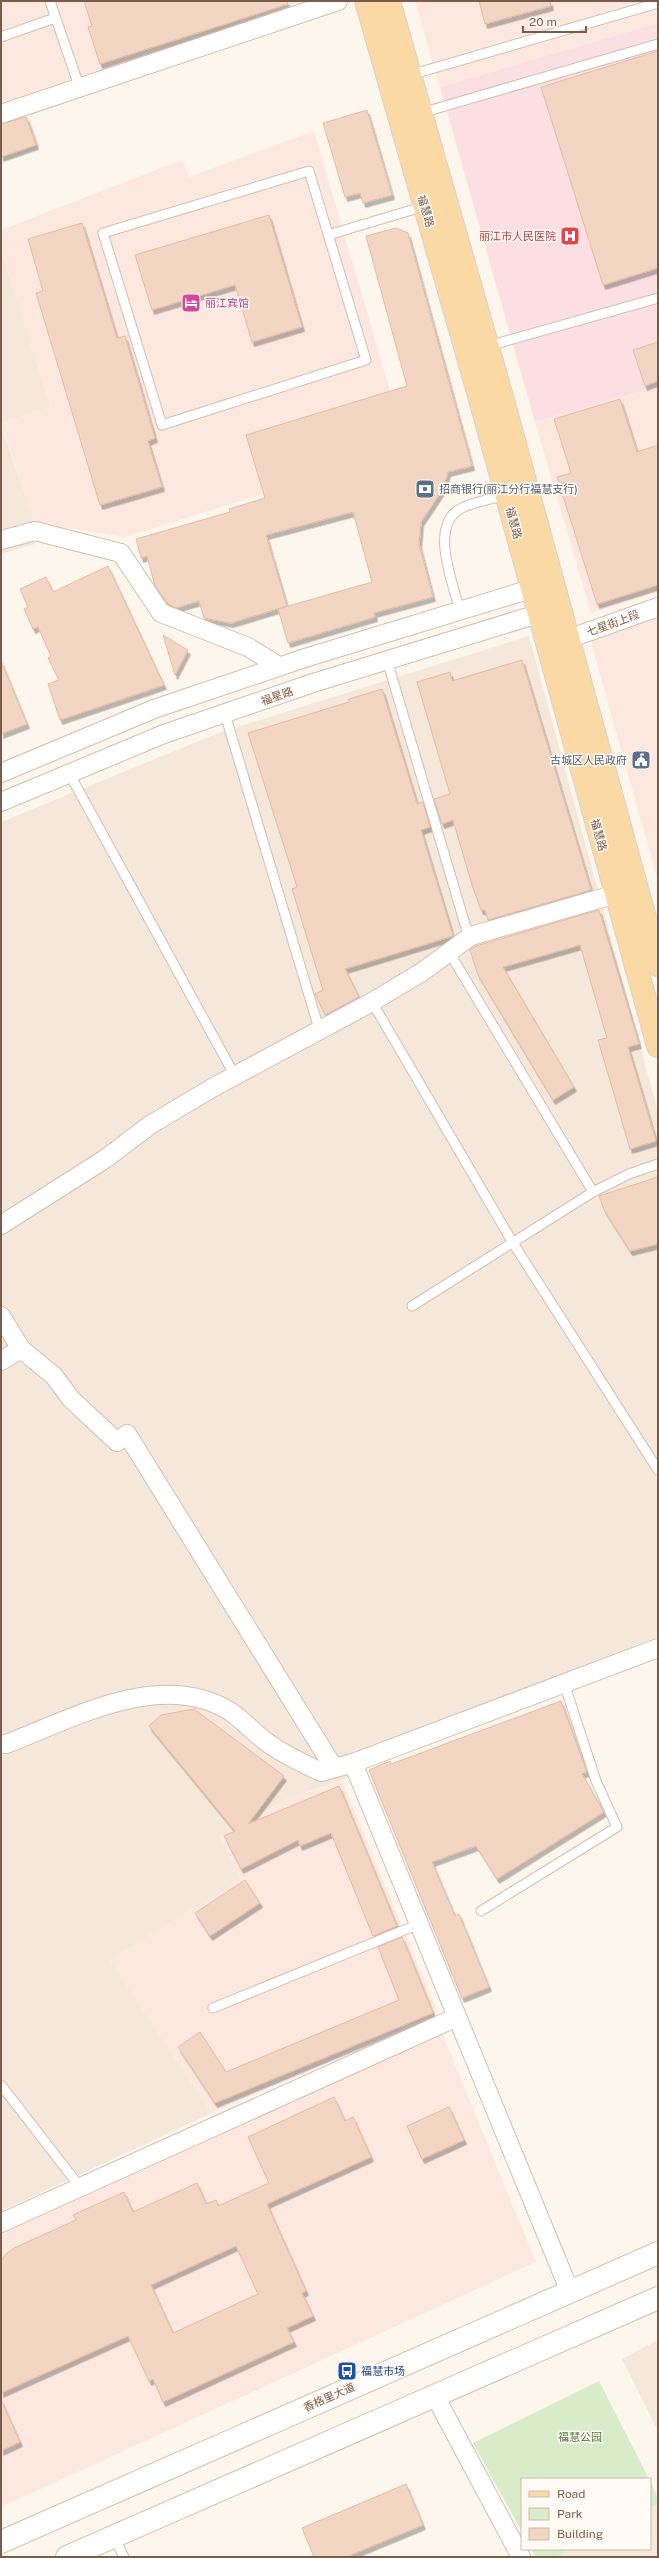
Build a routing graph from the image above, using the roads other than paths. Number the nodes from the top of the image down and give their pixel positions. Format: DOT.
graph roads {
  1 [pos="50,1"];
  2 [pos="366,1"];
  3 [pos="389,1"];
  4 [pos="329,2"];
  5 [pos="658,3"];
  6 [pos="55,18"];
  7 [pos="1,37"];
  8 [pos="658,44"];
  9 [pos="410,75"];
  10 [pos="79,86"];
  11 [pos="421,113"];
  12 [pos="1,114"];
  13 [pos="425,206"];
  14 [pos="328,235"];
  15 [pos="658,298"];
  16 [pos="487,346"];
  17 [pos="506,495"];
  18 [pos="1,540"];
  19 [pos="552,582"];
  20 [pos="532,589"];
  21 [pos="658,606"];
  22 [pos="560,608"];
  23 [pos="460,611"];
  24 [pos="539,614"];
  25 [pos="568,639"];
  26 [pos="387,660"];
  27 [pos="280,666"];
  28 [pos="224,714"];
  29 [pos="1,773"];
  30 [pos="70,773"];
  31 [pos="1,802"];
  32 [pos="616,894"];
  33 [pos="469,938"];
  34 [pos="449,952"];
  35 [pos="658,966"];
  36 [pos="372,1002"];
  37 [pos="320,1032"];
  38 [pos="658,1046"];
  39 [pos="235,1076"];
  40 [pos="658,1164"];
  41 [pos="593,1192"];
  42 [pos="1,1225"];
  43 [pos="513,1243"];
  44 [pos="412,1306"];
  45 [pos="1,1316"];
  46 [pos="21,1350"];
  47 [pos="1,1361"];
  48 [pos="658,1470"];
  49 [pos="658,1648"];
  50 [pos="564,1683"];
  51 [pos="1,1744"];
  52 [pos="353,1763"];
  53 [pos="334,1768"];
  54 [pos="481,1911"];
  55 [pos="419,1924"];
  56 [pos="213,2008"];
  57 [pos="457,2016"];
  58 [pos="1,2085"];
  59 [pos="80,2187"];
  60 [pos="1,2223"];
  61 [pos="658,2253"];
  62 [pos="570,2292"];
  63 [pos="658,2298"];
  64 [pos="434,2396"];
  65 [pos="114,2537"];
  66 [pos="1,2542"];
  67 [pos="67,2557"];
  68 [pos="124,2557"];
  69 [pos="521,2557"];
  1 -- 6 [label="lane"];
  2 -- 13 [label="main road, 福慧路"];
  3 -- 9 [label="main road, 福慧路"];
  4 -- 10 [label="street"];
  5 -- 9 [label="lane"];
  6 -- 7 [label="lane"];
  6 -- 10 [label="lane"];
  8 -- 11 [label="lane"];
  9 -- 11 [label="main road, 福慧路"];
  10 -- 12 [label="street"];
  11 -- 16 [label="main road, 福慧路"];
  13 -- 14 [label="lane"];
  13 -- 17 [label="main road, 福慧路"];
  14 -- 14 [label="lane"];
  15 -- 16 [label="lane"];
  16 -- 19 [label="main road, 福慧路"];
  17 -- 20 [label="main road, 福慧路"];
  17 -- 23 [label="lane"];
  18 -- 27 [label="street"];
  19 -- 20 [label="street"];
  19 -- 22 [label="main road, 福慧路"];
  20 -- 23 [label="street"];
  20 -- 24 [label="main road, 福慧路"];
  21 -- 25 [label="street, 七星街上段"];
  22 -- 24 [label="street, 福星路"];
  22 -- 25 [label="main road, 福慧路"];
  23 -- 27 [label="street"];
  24 -- 26 [label="street, 福星路"];
  24 -- 32 [label="main road, 福慧路"];
  25 -- 35 [label="main road, 福慧路"];
  26 -- 28 [label="street, 福星路"];
  26 -- 33 [label="lane"];
  27 -- 29 [label="street"];
  28 -- 30 [label="street, 福星路"];
  28 -- 37 [label="lane"];
  30 -- 31 [label="street, 福星路"];
  30 -- 39 [label="lane"];
  32 -- 33 [label="street"];
  32 -- 38 [label="main road, 福慧路"];
  33 -- 34 [label="street"];
  34 -- 36 [label="street"];
  34 -- 41 [label="lane"];
  36 -- 37 [label="street"];
  36 -- 43 [label="lane"];
  37 -- 39 [label="street"];
  39 -- 42 [label="street"];
  40 -- 41 [label="lane"];
  41 -- 43 [label="lane"];
  43 -- 44 [label="lane"];
  43 -- 48 [label="lane"];
  45 -- 46 [label="street"];
  46 -- 47 [label="street"];
  46 -- 53 [label="street"];
  49 -- 50 [label="street"];
  50 -- 52 [label="street"];
  50 -- 54 [label="lane"];
  51 -- 53 [label="street"];
  52 -- 53 [label="street"];
  52 -- 55 [label="street"];
  55 -- 56 [label="lane"];
  55 -- 57 [label="street"];
  57 -- 59 [label="street"];
  57 -- 62 [label="street"];
  58 -- 59 [label="lane"];
  59 -- 60 [label="street"];
  61 -- 62 [label="main road, 香格里大道"];
  62 -- 66 [label="main road, 香格里大道"];
  63 -- 64 [label="main road"];
  64 -- 65 [label="main road"];
  64 -- 69 [label="street"];
  65 -- 67 [label="main road"];
  65 -- 68 [label="lane"];
}
